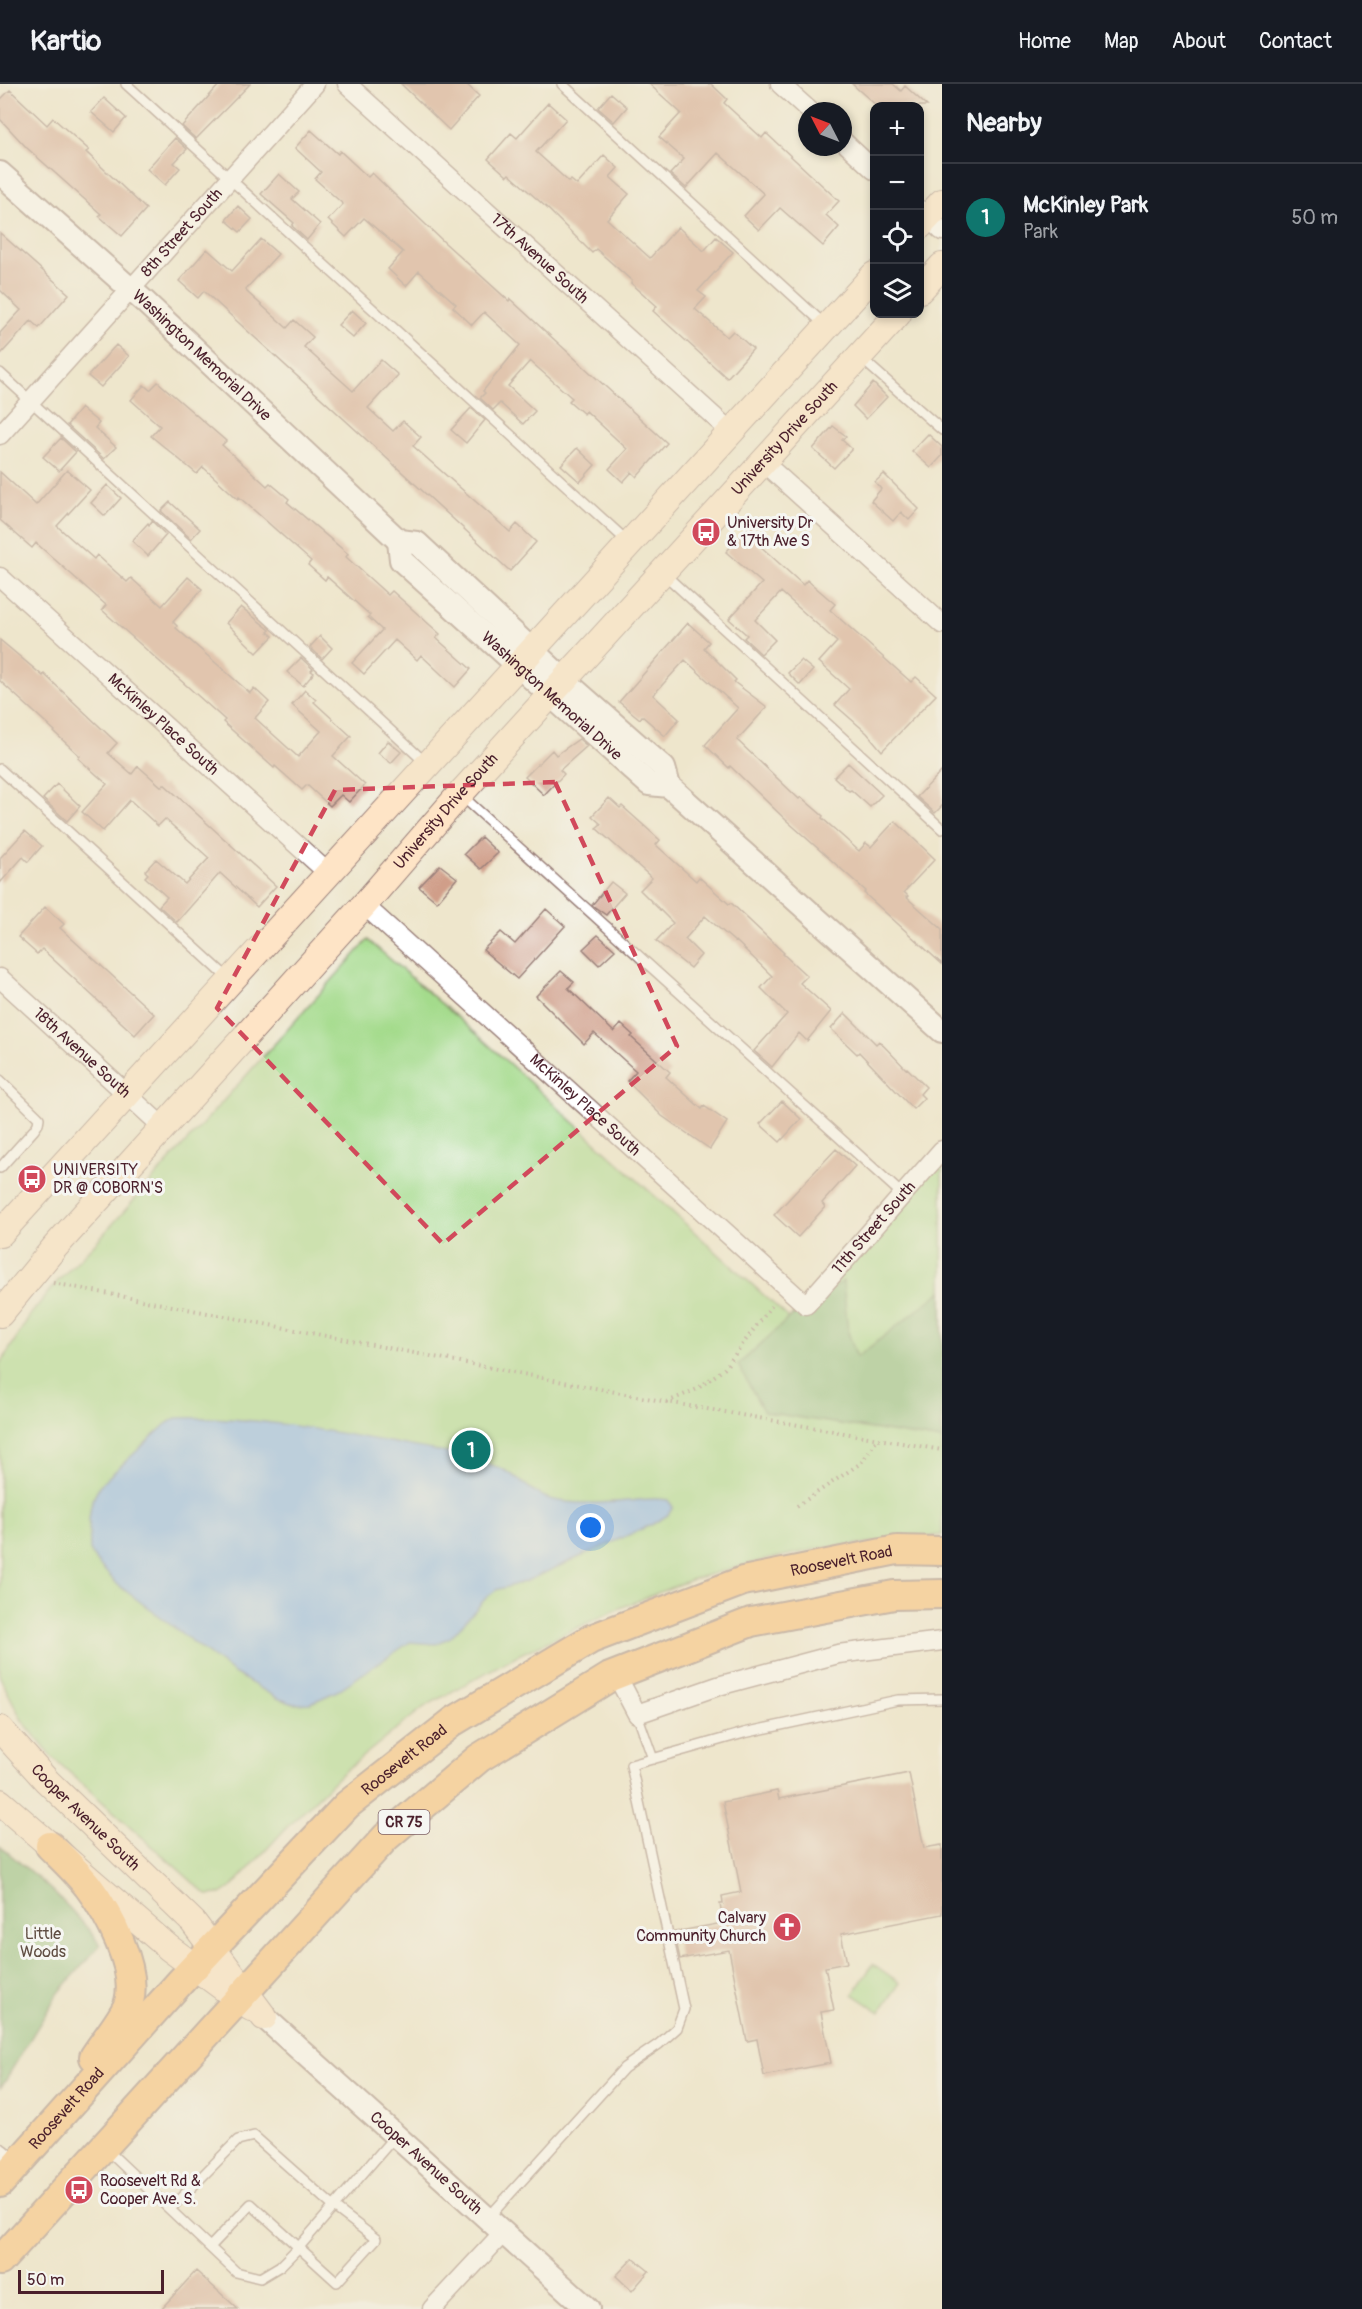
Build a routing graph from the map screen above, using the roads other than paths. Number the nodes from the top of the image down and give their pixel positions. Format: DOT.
graph roads {
  1 [pos="126,84"];
  2 [pos="315,84"];
  3 [pos="347,84"];
  4 [pos="562,84"];
  5 [pos="780,84"];
  6 [pos="800,102"];
  7 [pos="852,149"];
  8 [pos="870,166"];
  9 [pos="0,172"];
  10 [pos="230,179"];
  11 [pos="942,266"];
  12 [pos="870,279"];
  13 [pos="924,286"];
  14 [pos="131,289"];
  15 [pos="894,318"];
  16 [pos="827,327"];
  17 [pos="859,356"];
  18 [pos="0,373"];
  19 [pos="31,401"];
  20 [pos="942,430"];
  21 [pos="731,432"];
  22 [pos="0,435"];
  23 [pos="763,462"];
  24 [pos="629,543"];
  25 [pos="662,573"];
  26 [pos="0,577"];
  27 [pos="942,624"];
  28 [pos="525,657"];
  29 [pos="557,688"];
  30 [pos="427,764"];
  31 [pos="0,769"];
  32 [pos="460,794"];
  33 [pos="942,829"];
  34 [pos="328,873"];
  35 [pos="364,905"];
  36 [pos="230,980"];
  37 [pos="2,984"];
  38 [pos="942,1031"];
  39 [pos="0,1080"];
  40 [pos="126,1095"];
  41 [pos="164,1128"];
  42 [pos="942,1150"];
  43 [pos="0,1168"];
  44 [pos="903,1195"];
  45 [pos="0,1234"];
  46 [pos="806,1305"];
  47 [pos="0,1314"];
  48 [pos="942,1551"];
  49 [pos="942,1594"];
  50 [pos="942,1641"];
  51 [pos="616,1674"];
  52 [pos="942,1699"];
  53 [pos="637,1714"];
  54 [pos="0,1729"];
  55 [pos="653,1759"];
  56 [pos="0,1802"];
  57 [pos="50,1845"];
  58 [pos="213,1948"];
  59 [pos="194,1968"];
  60 [pos="242,1995"];
  61 [pos="264,2016"];
  62 [pos="43,2134"];
  63 [pos="396,2135"];
  64 [pos="104,2147"];
  65 [pos="5,2168"];
  66 [pos="334,2207"];
  67 [pos="170,2209"];
  68 [pos="496,2225"];
  69 [pos="210,2247"];
  70 [pos="299,2247"];
  71 [pos="0,2261"];
  72 [pos="432,2309"];
  73 [pos="588,2309"];
  1 -- 10 [label="lane"];
  2 -- 10 [label="street, 8th Street South"];
  3 -- 21 [label="street, 17th Avenue South"];
  4 -- 16 [label="lane"];
  5 -- 6 [label="street"];
  7 -- 8 [label="street"];
  9 -- 14 [label="street, Washington Memorial Drive"];
  10 -- 14 [label="street, 8th Street South"];
  10 -- 24 [label="lane"];
  11 -- 13 [label="main road"];
  12 -- 16 [label="main road"];
  14 -- 19 [label="street, 8th Street South"];
  14 -- 28 [label="street, Washington Memorial Drive"];
  15 -- 17 [label="main road, University Drive South"];
  16 -- 21 [label="main road"];
  17 -- 20 [label="lane"];
  17 -- 23 [label="main road, University Drive South"];
  18 -- 19 [label="lane"];
  19 -- 22 [label="street, 8th Street South"];
  19 -- 30 [label="lane"];
  21 -- 24 [label="main road"];
  23 -- 25 [label="main road, University Drive South"];
  23 -- 27 [label="street"];
  24 -- 28 [label="main road"];
  25 -- 29 [label="main road, University Drive South"];
  25 -- 33 [label="lane"];
  26 -- 34 [label="street, McKinley Place South"];
  28 -- 29 [label="street, Washington Memorial Drive"];
  28 -- 30 [label="main road"];
  29 -- 32 [label="main road, University Drive South"];
  29 -- 38 [label="street, Washington Memorial Drive"];
  30 -- 34 [label="main road"];
  31 -- 36 [label="lane"];
  32 -- 35 [label="main road, University Drive South"];
  32 -- 44 [label="lane"];
  34 -- 36 [label="main road"];
  35 -- 41 [label="main road, University Drive South"];
  35 -- 46 [label="street, McKinley Place South"];
  36 -- 40 [label="main road"];
  37 -- 40 [label="street, 18th Avenue South"];
  39 -- 43 [label="lane"];
  40 -- 41 [label="street, 18th Avenue South"];
  40 -- 45 [label="main road"];
  41 -- 47 [label="main road, University Drive South"];
  42 -- 44 [label="street, 11th Street South"];
  44 -- 46 [label="street, 11th Street South"];
  48 -- 58 [label="main road, Roosevelt Road / CR 75"];
  49 -- 51 [label="main road, CR 75"];
  50 -- 53 [label="street"];
  51 -- 53 [label="street"];
  51 -- 60 [label="main road, CR 75"];
  52 -- 55 [label="lane"];
  53 -- 55 [label="lane"];
  54 -- 58 [label="main road, Cooper Avenue South"];
  55 -- 68 [label="lane"];
  56 -- 57 [label="main road, Cooper Avenue South"];
  57 -- 59 [label="main road, Cooper Avenue South"];
  57 -- 62 [label="main road"];
  58 -- 59 [label="main road, Roosevelt Road / CR 75"];
  58 -- 60 [label="main road, Cooper Avenue South"];
  59 -- 60 [label="main road, Cooper Avenue South"];
  59 -- 62 [label="main road, Roosevelt Road / CR 75"];
  60 -- 61 [label="main road, Cooper Avenue South"];
  60 -- 64 [label="main road, CR 75"];
  61 -- 63 [label="street, Cooper Avenue South"];
  62 -- 65 [label="main road, Roosevelt Road / CR 75"];
  63 -- 66 [label="lane"];
  63 -- 68 [label="street, Cooper Avenue South"];
  64 -- 67 [label="lane"];
  64 -- 71 [label="main road, CR 75"];
  66 -- 67 [label="lane"];
  66 -- 70 [label="lane"];
  66 -- 70 [label="lane"];
  67 -- 69 [label="lane"];
  68 -- 72 [label="street"];
  68 -- 73 [label="street, Cooper Avenue South"];
  69 -- 70 [label="lane"];
  69 -- 70 [label="lane"];
}
